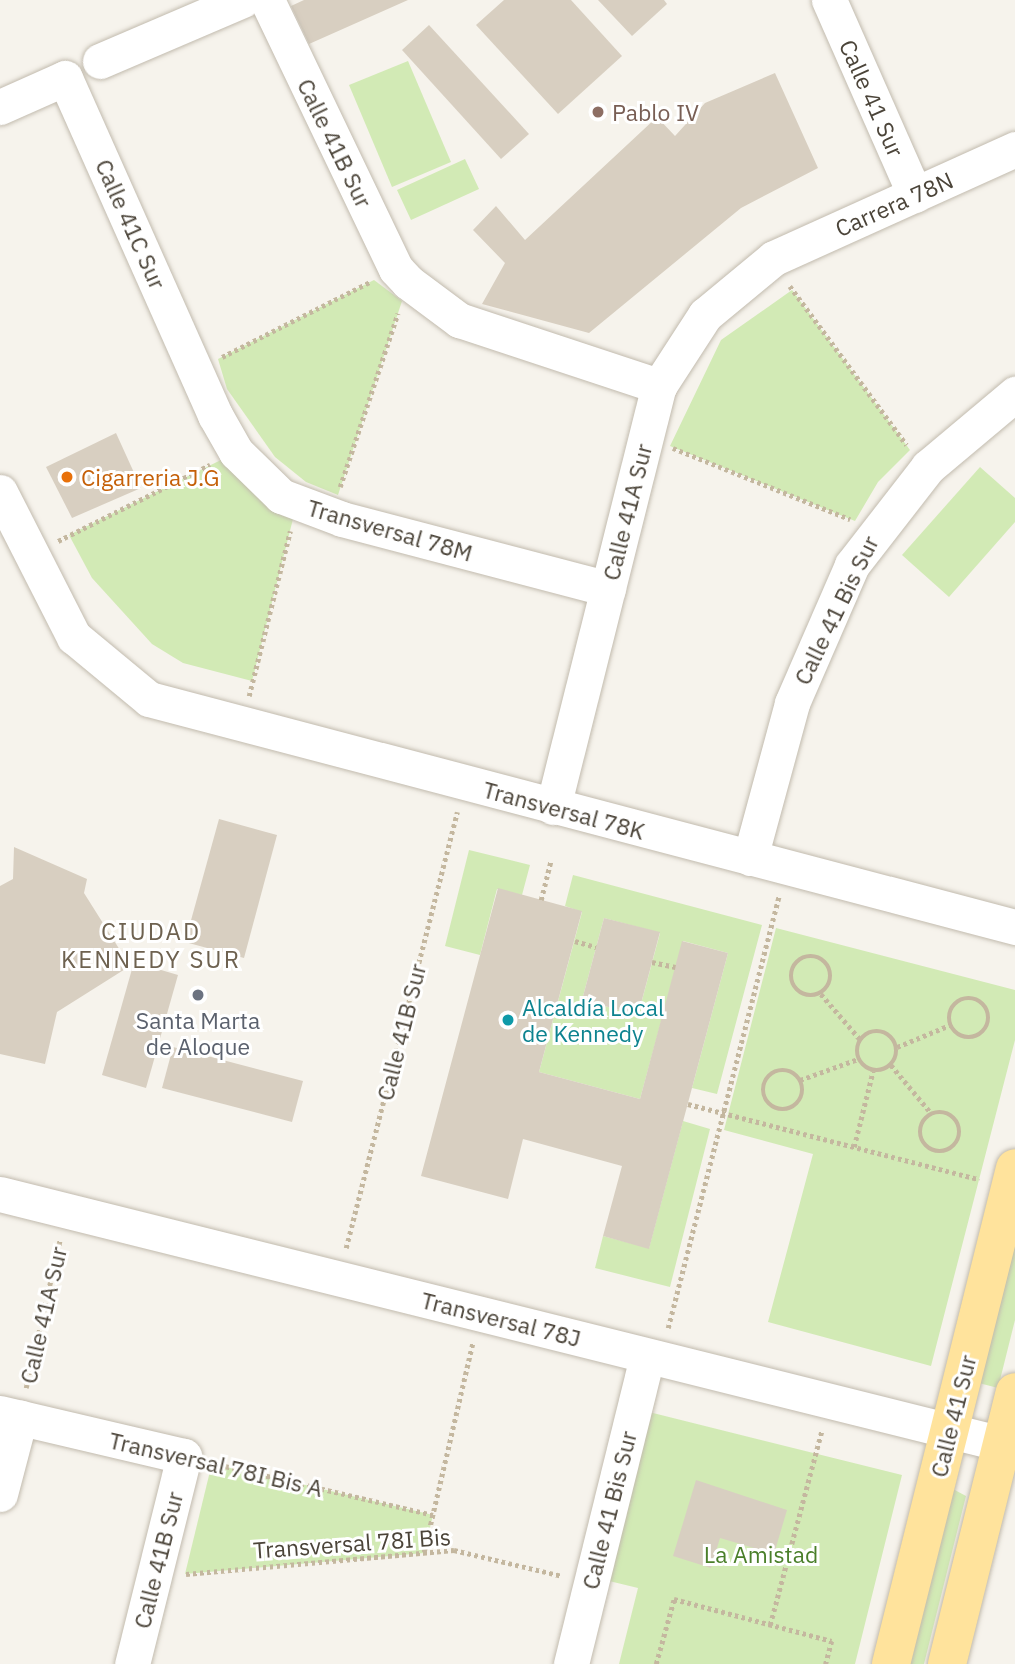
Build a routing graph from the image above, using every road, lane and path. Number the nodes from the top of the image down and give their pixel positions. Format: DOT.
graph roads {
  1 [pos="242,0"];
  2 [pos="267,0"];
  3 [pos="829,0"];
  4 [pos="100,61"];
  5 [pos="0,107"];
  6 [pos="1015,149"];
  7 [pos="915,195"];
  8 [pos="774,258"];
  9 [pos="402,275"];
  10 [pos="196,371"];
  11 [pos="659,387"];
  12 [pos="1015,394"];
  13 [pos="646,438"];
  14 [pos="236,452"];
  15 [pos="928,467"];
  16 [pos="0,492"];
  17 [pos="297,503"];
  18 [pos="331,516"];
  19 [pos="875,529"];
  20 [pos="28,556"];
  21 [pos="608,589"];
  22 [pos="241,726"];
  23 [pos="464,784"];
  24 [pos="553,807"];
  25 [pos="750,858"];
  26 [pos="551,860"];
  27 [pos="786,868"];
  28 [pos="541,900"];
  29 [pos="1015,927"];
  30 [pos="575,941"];
  31 [pos="596,947"];
  32 [pos="652,962"];
  33 [pos="676,967"];
  34 [pos="821,994"];
  35 [pos="950,1025"];
  36 [pos="860,1039"];
  37 [pos="897,1047"];
  38 [pos="858,1059"];
  39 [pos="891,1065"];
  40 [pos="873,1071"];
  41 [pos="800,1080"];
  42 [pos="688,1104"];
  43 [pos="723,1113"];
  44 [pos="932,1114"];
  45 [pos="854,1147"];
  46 [pos="1003,1175"];
  47 [pos="0,1194"];
  48 [pos="67,1211"];
  49 [pos="338,1279"];
  50 [pos="480,1314"];
  51 [pos="654,1357"];
  52 [pos="1015,1392"];
  53 [pos="830,1402"];
  54 [pos="10,1416"];
  55 [pos="949,1431"];
  56 [pos="1009,1446"];
  57 [pos="184,1456"];
  58 [pos="0,1494"];
  59 [pos="433,1515"];
  60 [pos="424,1553"];
  61 [pos="154,1577"];
  62 [pos="591,1583"];
  63 [pos="770,1625"];
  64 [pos="132,1664"];
  65 [pos="571,1664"];
  66 [pos="656,1664"];
  67 [pos="826,1664"];
  68 [pos="891,1664"];
  69 [pos="947,1664"];
  1 -- 4 [label="street"];
  2 -- 9 [label="street, Calle 41B Sur"];
  3 -- 7 [label="street, Calle 41 Sur"];
  5 -- 10 [label="street, Calle 41C Sur"];
  6 -- 7 [label="street, Carrera 78N"];
  7 -- 8 [label="street, Carrera 78N"];
  8 -- 11 [label="street, Calle 41A Sur"];
  8 -- 15 [label="path"];
  9 -- 10 [label="path"];
  9 -- 11 [label="street"];
  9 -- 18 [label="path"];
  10 -- 14 [label="street, Transversal 78M"];
  11 -- 13 [label="street, Calle 41A Sur"];
  12 -- 15 [label="street, Calle 41 Bis Sur"];
  13 -- 19 [label="path"];
  13 -- 21 [label="street, Calle 41A Sur"];
  14 -- 17 [label="street, Transversal 78M"];
  14 -- 20 [label="path"];
  15 -- 19 [label="street, Calle 41 Bis Sur"];
  16 -- 20 [label="street, Transversal 78K"];
  17 -- 18 [label="street, Transversal 78M"];
  17 -- 22 [label="path"];
  18 -- 21 [label="street, Transversal 78M"];
  19 -- 25 [label="street, Calle 41 Bis Sur"];
  20 -- 22 [label="street, Transversal 78K"];
  21 -- 24 [label="street, Calle 41A Sur"];
  22 -- 23 [label="street, Transversal 78K"];
  23 -- 24 [label="street, Transversal 78K"];
  23 -- 49 [label="path, Calle 41B Sur"];
  24 -- 25 [label="street, Transversal 78K"];
  25 -- 27 [label="street, Transversal 78K"];
  26 -- 28 [label="path"];
  27 -- 29 [label="street, Transversal 78K"];
  27 -- 43 [label="path"];
  30 -- 31 [label="path"];
  32 -- 33 [label="path"];
  34 -- 34 [label="path"];
  34 -- 36 [label="path"];
  35 -- 35 [label="path"];
  35 -- 37 [label="path"];
  36 -- 37 [label="path"];
  36 -- 38 [label="path"];
  37 -- 39 [label="path"];
  38 -- 40 [label="path"];
  38 -- 41 [label="path"];
  39 -- 40 [label="path"];
  39 -- 44 [label="path"];
  40 -- 45 [label="path"];
  41 -- 41 [label="path"];
  42 -- 43 [label="path"];
  43 -- 45 [label="path"];
  43 -- 51 [label="path"];
  44 -- 44 [label="path"];
  45 -- 46 [label="path"];
  46 -- 55 [label="main road, Calle 41 Sur"];
  47 -- 48 [label="street, Transversal 78J"];
  48 -- 49 [label="street, Transversal 78J"];
  48 -- 54 [label="path, Calle 41A Sur"];
  49 -- 50 [label="street, Transversal 78J"];
  50 -- 51 [label="street, Transversal 78J"];
  50 -- 59 [label="path"];
  51 -- 53 [label="street, Transversal 78J"];
  51 -- 62 [label="street, Calle 41 Bis Sur"];
  52 -- 56 [label="main road"];
  53 -- 55 [label="street, Transversal 78J"];
  53 -- 63 [label="path"];
  54 -- 57 [label="street, Transversal 78I Bis A"];
  54 -- 58 [label="street"];
  55 -- 56 [label="street, Transversal 78J"];
  55 -- 68 [label="main road, Calle 41 Sur"];
  56 -- 69 [label="main road"];
  57 -- 59 [label="path, Transversal 78I Bis A"];
  57 -- 61 [label="street, Calle 41B Sur"];
  59 -- 60 [label="path"];
  60 -- 61 [label="path, Transversal 78I Bis"];
  60 -- 62 [label="path, Transversal 78I Bis"];
  61 -- 64 [label="street, Calle 41B Sur"];
  62 -- 65 [label="street, Calle 41 Bis Sur"];
  63 -- 66 [label="path"];
  63 -- 67 [label="path"];
}
